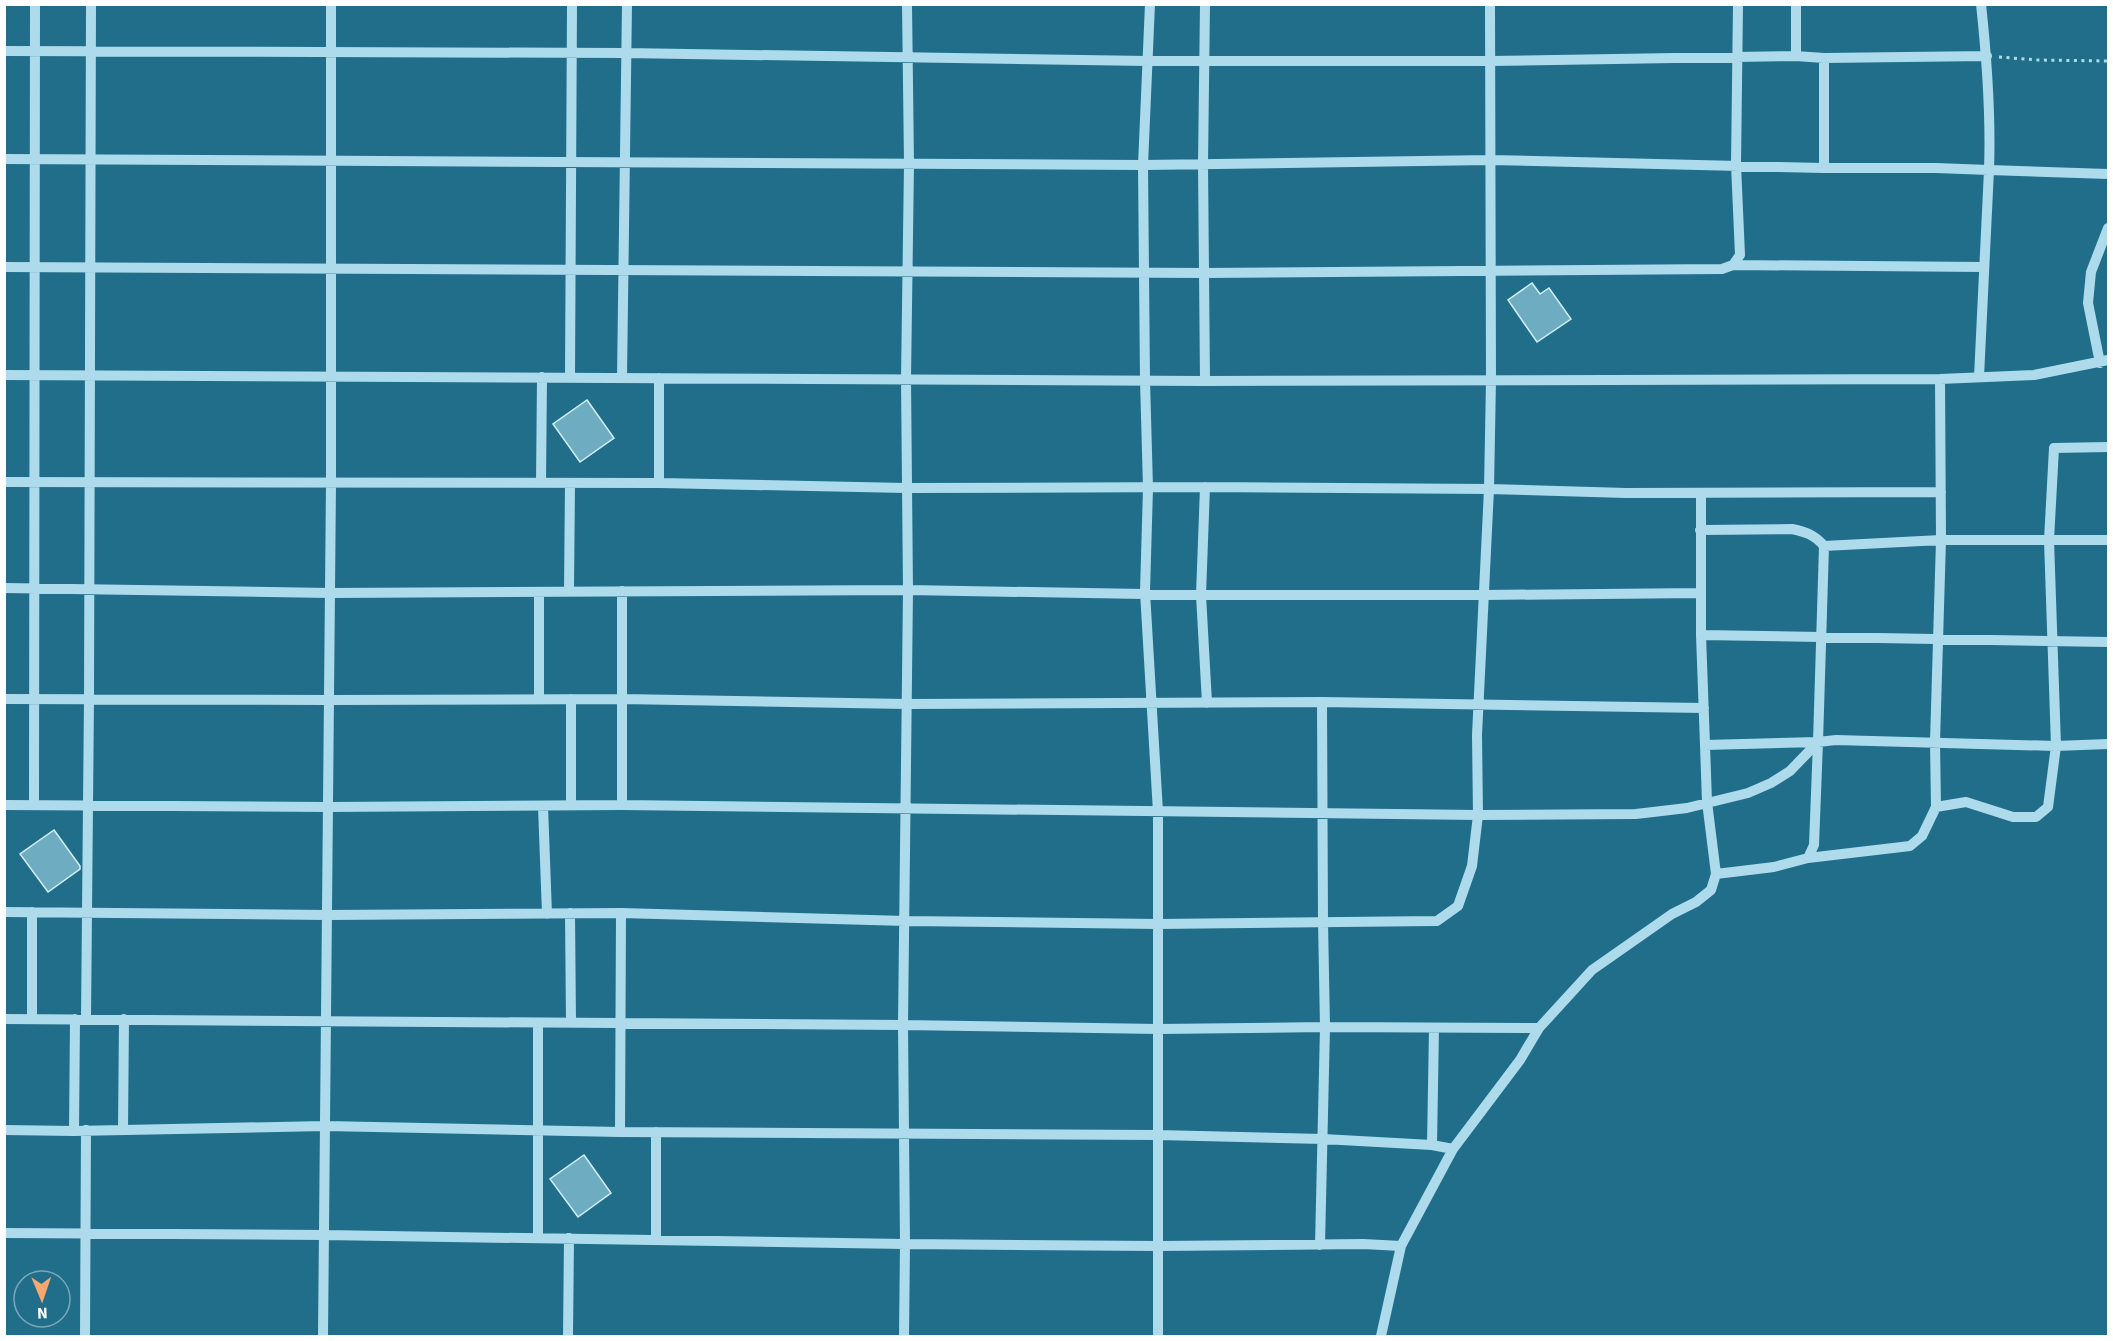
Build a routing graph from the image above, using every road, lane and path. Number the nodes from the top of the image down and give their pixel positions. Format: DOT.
graph roads {
  1 [pos="35,4"];
  2 [pos="91,4"];
  3 [pos="331,4"];
  4 [pos="572,4"];
  5 [pos="627,4"];
  6 [pos="908,4"];
  7 [pos="1150,4"];
  8 [pos="1205,4"];
  9 [pos="1490,4"];
  10 [pos="1738,4"];
  11 [pos="1796,4"];
  12 [pos="1981,4"];
  13 [pos="4,51"];
  14 [pos="35,51"];
  15 [pos="91,51"];
  16 [pos="332,52"];
  17 [pos="572,53"];
  18 [pos="625,53"];
  19 [pos="908,56"];
  20 [pos="1796,56"];
  21 [pos="1987,56"];
  22 [pos="1736,57"];
  23 [pos="1824,58"];
  24 [pos="1205,59"];
  25 [pos="1148,61"];
  26 [pos="1490,61"];
  27 [pos="2109,61"];
  28 [pos="4,159"];
  29 [pos="34,159"];
  30 [pos="90,159"];
  31 [pos="1490,159"];
  32 [pos="331,160"];
  33 [pos="571,161"];
  34 [pos="625,162"];
  35 [pos="909,164"];
  36 [pos="1203,164"];
  37 [pos="1143,165"];
  38 [pos="1736,165"];
  39 [pos="1824,168"];
  40 [pos="1989,170"];
  41 [pos="2109,174"];
  42 [pos="2109,228"];
  43 [pos="1733,265"];
  44 [pos="4,267"];
  45 [pos="34,267"];
  46 [pos="90,267"];
  47 [pos="1983,267"];
  48 [pos="332,269"];
  49 [pos="1491,269"];
  50 [pos="571,270"];
  51 [pos="624,270"];
  52 [pos="908,270"];
  53 [pos="1143,271"];
  54 [pos="1204,273"];
  55 [pos="2104,362"];
  56 [pos="34,374"];
  57 [pos="4,375"];
  58 [pos="89,375"];
  59 [pos="570,376"];
  60 [pos="331,377"];
  61 [pos="542,377"];
  62 [pos="1979,377"];
  63 [pos="622,378"];
  64 [pos="659,378"];
  65 [pos="906,379"];
  66 [pos="1940,379"];
  67 [pos="1145,380"];
  68 [pos="1491,380"];
  69 [pos="1205,381"];
  70 [pos="2109,447"];
  71 [pos="4,482"];
  72 [pos="35,482"];
  73 [pos="90,482"];
  74 [pos="331,483"];
  75 [pos="541,483"];
  76 [pos="570,483"];
  77 [pos="659,483"];
  78 [pos="1205,487"];
  79 [pos="906,488"];
  80 [pos="1148,488"];
  81 [pos="1489,489"];
  82 [pos="1941,492"];
  83 [pos="1701,493"];
  84 [pos="1700,530"];
  85 [pos="1941,540"];
  86 [pos="2049,540"];
  87 [pos="2109,540"];
  88 [pos="1824,546"];
  89 [pos="4,588"];
  90 [pos="34,589"];
  91 [pos="90,590"];
  92 [pos="908,590"];
  93 [pos="569,591"];
  94 [pos="622,591"];
  95 [pos="539,592"];
  96 [pos="1145,592"];
  97 [pos="1701,592"];
  98 [pos="330,593"];
  99 [pos="1201,595"];
  100 [pos="1484,595"];
  101 [pos="1701,634"];
  102 [pos="1822,636"];
  103 [pos="1937,639"];
  104 [pos="2109,642"];
  105 [pos="2054,643"];
  106 [pos="4,699"];
  107 [pos="34,699"];
  108 [pos="89,699"];
  109 [pos="539,699"];
  110 [pos="571,699"];
  111 [pos="622,699"];
  112 [pos="329,700"];
  113 [pos="1322,702"];
  114 [pos="1152,703"];
  115 [pos="1207,703"];
  116 [pos="906,704"];
  117 [pos="1479,704"];
  118 [pos="1704,708"];
  119 [pos="1818,742"];
  120 [pos="1935,742"];
  121 [pos="2109,744"];
  122 [pos="1705,745"];
  123 [pos="2056,746"];
  124 [pos="1707,802"];
  125 [pos="4,805"];
  126 [pos="34,805"];
  127 [pos="572,805"];
  128 [pos="622,805"];
  129 [pos="88,806"];
  130 [pos="543,806"];
  131 [pos="328,807"];
  132 [pos="1936,807"];
  133 [pos="905,809"];
  134 [pos="1158,812"];
  135 [pos="1323,813"];
  136 [pos="1478,816"];
  137 [pos="1808,858"];
  138 [pos="1716,874"];
  139 [pos="4,912"];
  140 [pos="32,912"];
  141 [pos="86,912"];
  142 [pos="570,913"];
  143 [pos="621,913"];
  144 [pos="547,914"];
  145 [pos="328,915"];
  146 [pos="906,921"];
  147 [pos="1323,921"];
  148 [pos="1158,924"];
  149 [pos="4,1019"];
  150 [pos="32,1019"];
  151 [pos="80,1019"];
  152 [pos="124,1019"];
  153 [pos="327,1022"];
  154 [pos="538,1023"];
  155 [pos="571,1023"];
  156 [pos="621,1023"];
  157 [pos="903,1025"];
  158 [pos="1325,1027"];
  159 [pos="1434,1028"];
  160 [pos="1539,1028"];
  161 [pos="1158,1029"];
  162 [pos="325,1126"];
  163 [pos="123,1129"];
  164 [pos="4,1130"];
  165 [pos="86,1130"];
  166 [pos="74,1131"];
  167 [pos="538,1131"];
  168 [pos="620,1132"];
  169 [pos="656,1132"];
  170 [pos="904,1132"];
  171 [pos="1158,1135"];
  172 [pos="1323,1139"];
  173 [pos="1432,1145"];
  174 [pos="1454,1149"];
  175 [pos="4,1233"];
  176 [pos="85,1233"];
  177 [pos="324,1235"];
  178 [pos="538,1238"];
  179 [pos="568,1238"];
  180 [pos="656,1240"];
  181 [pos="905,1244"];
  182 [pos="1320,1245"];
  183 [pos="1158,1246"];
  184 [pos="1401,1246"];
  185 [pos="85,1336"];
  186 [pos="324,1336"];
  187 [pos="568,1336"];
  188 [pos="904,1336"];
  189 [pos="1158,1336"];
  190 [pos="1381,1336"];
  1 -- 14 [label="street"];
  2 -- 15 [label="street"];
  3 -- 16 [label="street"];
  4 -- 17 [label="street"];
  5 -- 18 [label="street"];
  6 -- 19 [label="street"];
  7 -- 25 [label="street"];
  8 -- 24 [label="street"];
  9 -- 26 [label="street"];
  10 -- 22 [label="street"];
  11 -- 20 [label="street"];
  12 -- 21 [label="street"];
  13 -- 14 [label="street"];
  14 -- 15 [label="street"];
  14 -- 29 [label="street"];
  15 -- 16 [label="street"];
  15 -- 30 [label="street"];
  16 -- 17 [label="street"];
  16 -- 32 [label="street"];
  17 -- 18 [label="street"];
  17 -- 33 [label="street"];
  18 -- 19 [label="street"];
  18 -- 34 [label="street"];
  19 -- 25 [label="street"];
  19 -- 35 [label="street"];
  20 -- 22 [label="street"];
  20 -- 23 [label="street"];
  21 -- 23 [label="street"];
  21 -- 27 [label="path"];
  21 -- 40 [label="street"];
  22 -- 26 [label="street"];
  22 -- 38 [label="street"];
  23 -- 39 [label="street"];
  24 -- 25 [label="street"];
  24 -- 26 [label="street"];
  24 -- 36 [label="street"];
  25 -- 37 [label="street"];
  26 -- 31 [label="street"];
  28 -- 29 [label="street"];
  29 -- 30 [label="street"];
  29 -- 45 [label="street"];
  30 -- 32 [label="street"];
  30 -- 46 [label="street"];
  31 -- 36 [label="street"];
  31 -- 38 [label="street"];
  31 -- 49 [label="street"];
  32 -- 33 [label="street"];
  32 -- 48 [label="street"];
  33 -- 34 [label="street"];
  33 -- 50 [label="street"];
  34 -- 35 [label="street"];
  34 -- 51 [label="street"];
  35 -- 37 [label="street"];
  35 -- 52 [label="street"];
  36 -- 37 [label="street"];
  36 -- 54 [label="street"];
  37 -- 53 [label="street"];
  38 -- 39 [label="street"];
  38 -- 43 [label="street"];
  39 -- 40 [label="street"];
  40 -- 41 [label="street"];
  40 -- 47 [label="street"];
  42 -- 55 [label="street"];
  43 -- 47 [label="street"];
  43 -- 49 [label="street"];
  44 -- 45 [label="street"];
  45 -- 46 [label="street"];
  45 -- 56 [label="street"];
  46 -- 48 [label="street"];
  46 -- 58 [label="street"];
  47 -- 62 [label="street"];
  48 -- 50 [label="street"];
  48 -- 60 [label="street"];
  49 -- 54 [label="street"];
  49 -- 68 [label="street"];
  50 -- 51 [label="street"];
  50 -- 59 [label="street"];
  51 -- 52 [label="street"];
  51 -- 63 [label="street"];
  52 -- 53 [label="street"];
  52 -- 65 [label="street"];
  53 -- 54 [label="street"];
  53 -- 67 [label="street"];
  54 -- 69 [label="street"];
  55 -- 62 [label="street"];
  56 -- 57 [label="street"];
  56 -- 58 [label="street"];
  56 -- 72 [label="street"];
  58 -- 60 [label="street"];
  58 -- 73 [label="street"];
  59 -- 61 [label="street"];
  59 -- 63 [label="street"];
  60 -- 61 [label="street"];
  60 -- 74 [label="street"];
  61 -- 75 [label="street"];
  62 -- 66 [label="street"];
  63 -- 64 [label="street"];
  64 -- 65 [label="street"];
  64 -- 77 [label="street"];
  65 -- 67 [label="street"];
  65 -- 79 [label="street"];
  66 -- 68 [label="street"];
  66 -- 82 [label="street"];
  67 -- 69 [label="street"];
  67 -- 80 [label="street"];
  68 -- 69 [label="street"];
  68 -- 81 [label="street"];
  70 -- 86 [label="street"];
  71 -- 72 [label="street"];
  72 -- 73 [label="street"];
  72 -- 90 [label="street"];
  73 -- 74 [label="street"];
  73 -- 91 [label="street"];
  74 -- 75 [label="street"];
  74 -- 98 [label="street"];
  75 -- 76 [label="street"];
  76 -- 77 [label="street"];
  76 -- 93 [label="street"];
  77 -- 79 [label="street"];
  78 -- 80 [label="street"];
  78 -- 81 [label="street"];
  78 -- 99 [label="street"];
  79 -- 80 [label="street"];
  79 -- 92 [label="street"];
  80 -- 96 [label="street"];
  81 -- 83 [label="street"];
  81 -- 100 [label="street"];
  82 -- 83 [label="street"];
  82 -- 85 [label="street"];
  83 -- 84 [label="street"];
  84 -- 88 [label="street"];
  84 -- 97 [label="street"];
  85 -- 86 [label="street"];
  85 -- 88 [label="street"];
  85 -- 103 [label="street"];
  86 -- 87 [label="street"];
  86 -- 105 [label="street"];
  88 -- 102 [label="street"];
  89 -- 90 [label="street"];
  90 -- 91 [label="street"];
  90 -- 107 [label="street"];
  91 -- 98 [label="street"];
  91 -- 108 [label="street"];
  92 -- 94 [label="street"];
  92 -- 96 [label="street"];
  92 -- 116 [label="street"];
  93 -- 94 [label="street"];
  93 -- 95 [label="street"];
  94 -- 111 [label="street"];
  95 -- 98 [label="street"];
  95 -- 109 [label="street"];
  96 -- 99 [label="street"];
  96 -- 114 [label="street"];
  97 -- 100 [label="street"];
  97 -- 101 [label="street"];
  98 -- 112 [label="street"];
  99 -- 100 [label="street"];
  99 -- 115 [label="street"];
  100 -- 117 [label="street"];
  101 -- 102 [label="street"];
  101 -- 118 [label="street"];
  102 -- 103 [label="street"];
  102 -- 119 [label="street"];
  103 -- 105 [label="street"];
  103 -- 120 [label="street"];
  104 -- 105 [label="street"];
  105 -- 123 [label="street"];
  106 -- 107 [label="street"];
  107 -- 108 [label="street"];
  107 -- 126 [label="street"];
  108 -- 112 [label="street"];
  108 -- 129 [label="street"];
  109 -- 110 [label="street"];
  109 -- 112 [label="street"];
  110 -- 111 [label="street"];
  110 -- 127 [label="street"];
  111 -- 116 [label="street"];
  111 -- 128 [label="street"];
  112 -- 131 [label="street"];
  113 -- 115 [label="street"];
  113 -- 117 [label="street"];
  113 -- 135 [label="street"];
  114 -- 115 [label="street"];
  114 -- 116 [label="street"];
  114 -- 134 [label="street"];
  116 -- 133 [label="street"];
  117 -- 118 [label="street"];
  117 -- 136 [label="street"];
  118 -- 122 [label="street"];
  119 -- 120 [label="street"];
  119 -- 122 [label="street"];
  119 -- 124 [label="street"];
  119 -- 137 [label="street"];
  120 -- 123 [label="street"];
  120 -- 132 [label="street"];
  121 -- 123 [label="street"];
  122 -- 124 [label="street"];
  123 -- 132 [label="street"];
  124 -- 136 [label="street"];
  124 -- 138 [label="street"];
  125 -- 126 [label="street"];
  126 -- 129 [label="street"];
  127 -- 128 [label="street"];
  127 -- 130 [label="street"];
  128 -- 133 [label="street"];
  129 -- 131 [label="street"];
  129 -- 141 [label="street"];
  130 -- 131 [label="street"];
  130 -- 144 [label="street"];
  131 -- 145 [label="street"];
  132 -- 137 [label="street"];
  133 -- 134 [label="street"];
  133 -- 146 [label="street"];
  134 -- 135 [label="street"];
  134 -- 148 [label="street"];
  135 -- 136 [label="street"];
  135 -- 147 [label="street"];
  136 -- 147 [label="street"];
  137 -- 138 [label="street"];
  138 -- 160 [label="street"];
  139 -- 140 [label="street"];
  140 -- 141 [label="street"];
  140 -- 150 [label="street"];
  141 -- 145 [label="street"];
  141 -- 151 [label="street"];
  142 -- 143 [label="street"];
  142 -- 144 [label="street"];
  142 -- 155 [label="street"];
  143 -- 146 [label="street"];
  143 -- 156 [label="street"];
  144 -- 145 [label="street"];
  145 -- 153 [label="street"];
  146 -- 148 [label="street"];
  146 -- 157 [label="street"];
  147 -- 148 [label="street"];
  147 -- 158 [label="street"];
  148 -- 161 [label="street"];
  149 -- 150 [label="street"];
  150 -- 151 [label="street"];
  151 -- 152 [label="street"];
  151 -- 166 [label="street"];
  152 -- 153 [label="street"];
  152 -- 163 [label="street"];
  153 -- 154 [label="street"];
  153 -- 162 [label="street"];
  154 -- 155 [label="street"];
  154 -- 167 [label="street"];
  155 -- 156 [label="street"];
  156 -- 157 [label="street"];
  156 -- 168 [label="street"];
  157 -- 161 [label="street"];
  157 -- 170 [label="street"];
  158 -- 159 [label="street"];
  158 -- 161 [label="street"];
  158 -- 172 [label="street"];
  159 -- 160 [label="street"];
  159 -- 173 [label="street"];
  160 -- 174 [label="street"];
  161 -- 171 [label="street"];
  162 -- 163 [label="street"];
  162 -- 167 [label="street"];
  162 -- 177 [label="street"];
  163 -- 165 [label="street"];
  164 -- 166 [label="street"];
  165 -- 166 [label="street"];
  165 -- 176 [label="street"];
  167 -- 168 [label="street"];
  167 -- 178 [label="street"];
  168 -- 169 [label="street"];
  169 -- 170 [label="street"];
  169 -- 180 [label="street"];
  170 -- 171 [label="street"];
  170 -- 181 [label="street"];
  171 -- 172 [label="street"];
  171 -- 183 [label="street"];
  172 -- 173 [label="street"];
  172 -- 182 [label="street"];
  173 -- 174 [label="street"];
  174 -- 184 [label="street"];
  175 -- 176 [label="street"];
  176 -- 177 [label="street"];
  176 -- 185 [label="street"];
  177 -- 178 [label="street"];
  177 -- 186 [label="street"];
  178 -- 179 [label="street"];
  179 -- 180 [label="street"];
  179 -- 187 [label="street"];
  180 -- 181 [label="street"];
  181 -- 183 [label="street"];
  181 -- 188 [label="street"];
  182 -- 183 [label="street"];
  182 -- 184 [label="street"];
  183 -- 189 [label="street"];
  184 -- 190 [label="street"];
}
